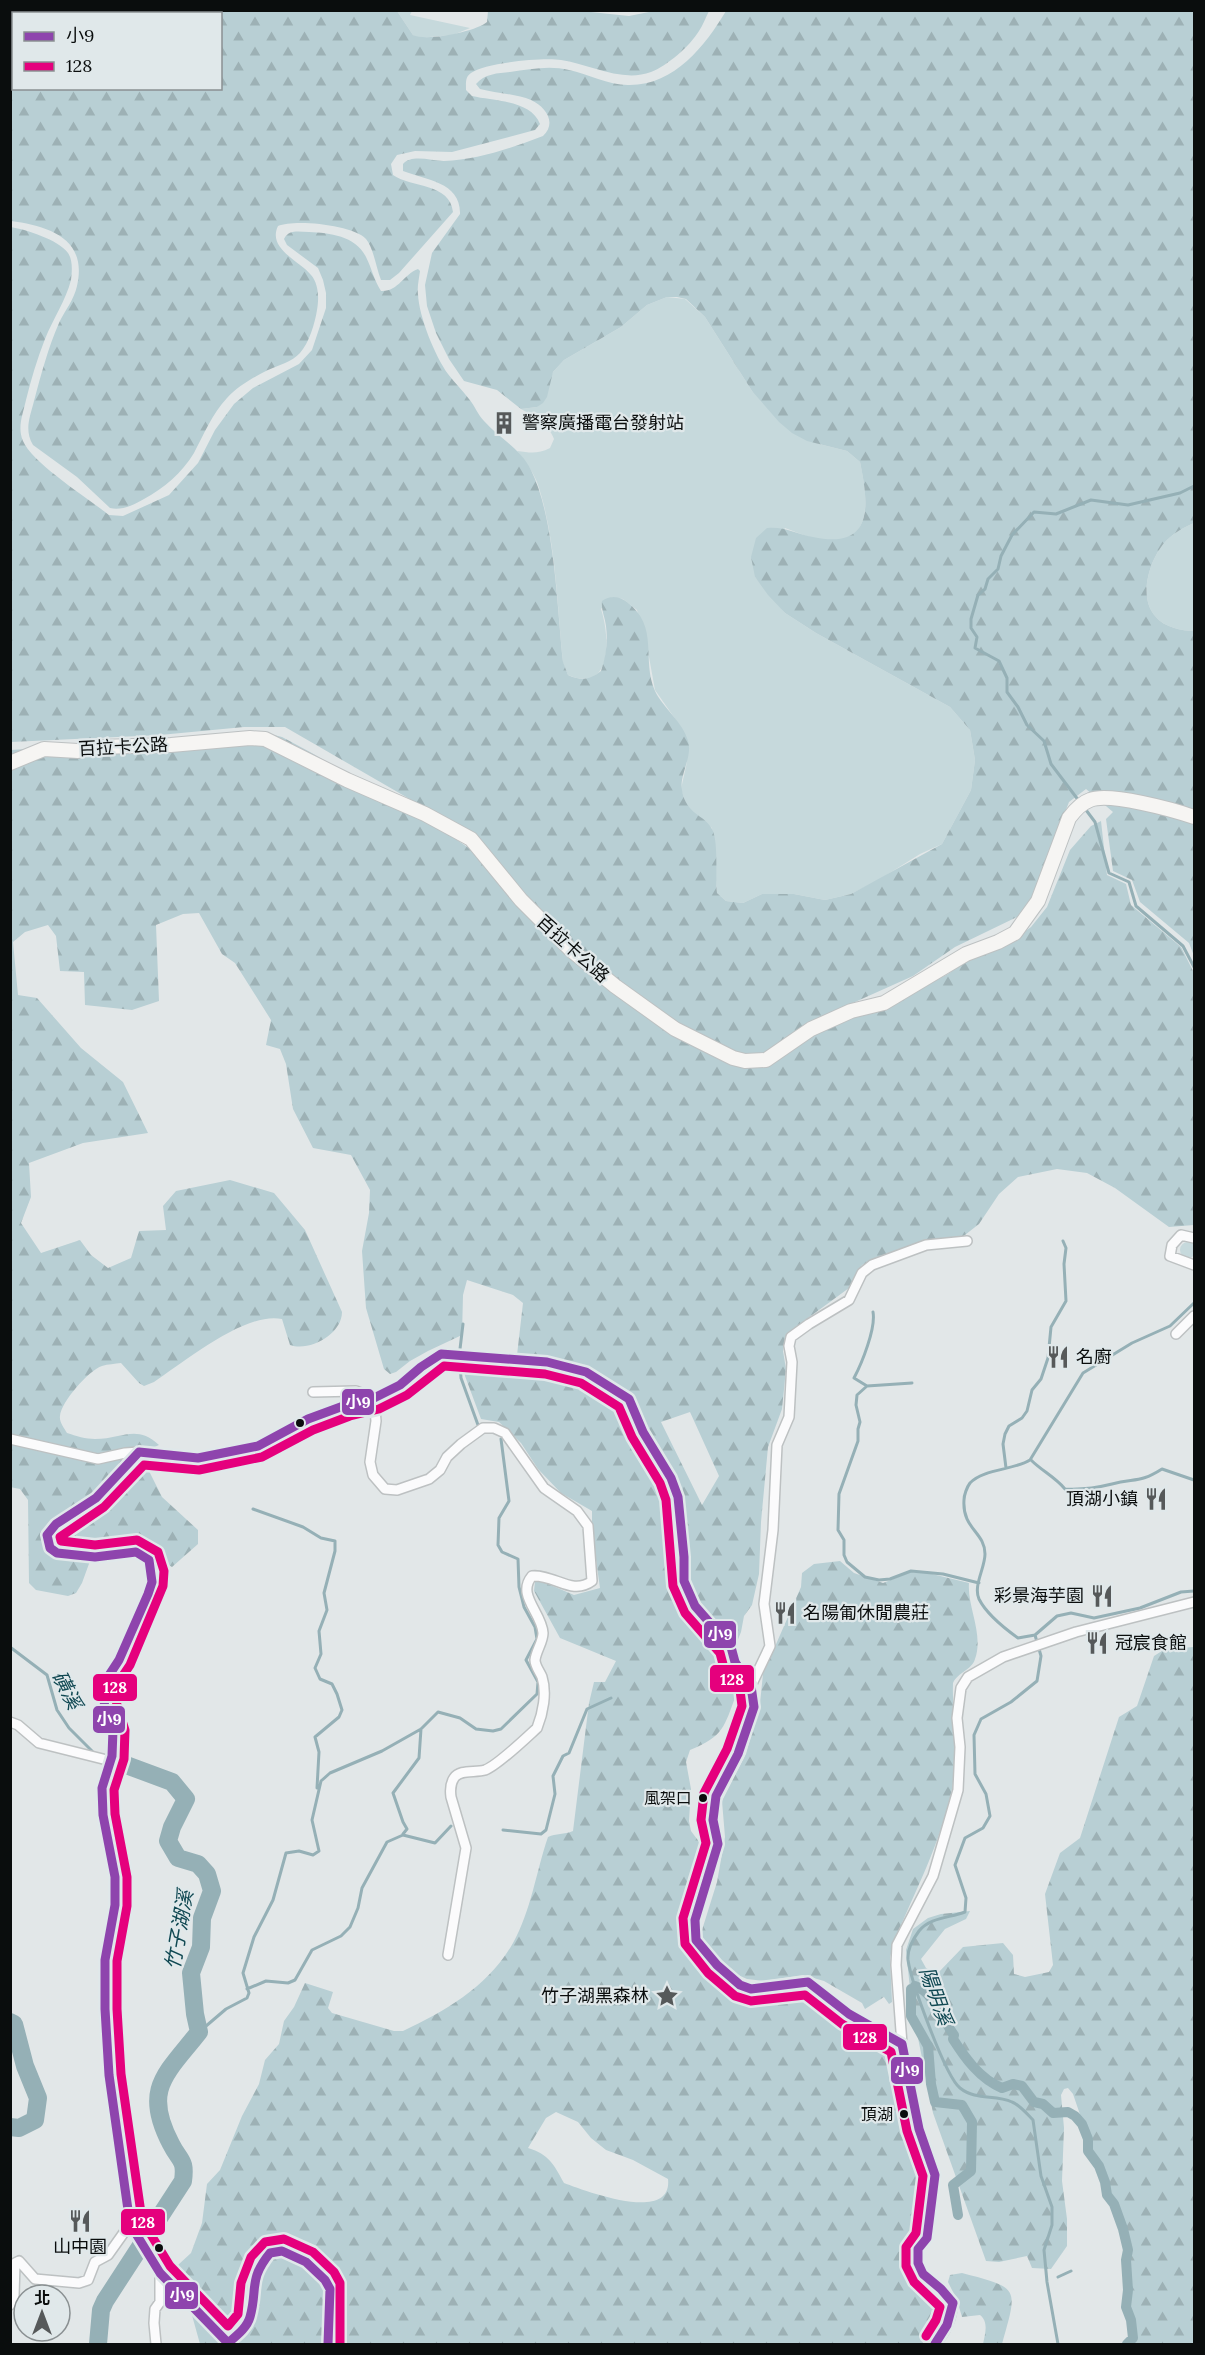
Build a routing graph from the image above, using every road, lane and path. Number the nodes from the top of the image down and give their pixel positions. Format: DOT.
graph roads {
  1 [pos="10,763"];
  2 [pos="1194,817"];
  3 [pos="1194,1238"];
  4 [pos="967,1241"];
  5 [pos="1194,1265"];
  6 [pos="1194,1316"];
  7 [pos="1176,1334"];
  8 [pos="313,1392"];
  9 [pos="374,1398"];
  10 [pos="10,1439"];
  11 [pos="138,1452"];
  12 [pos="1194,1602"];
  13 [pos="751,1686"];
  14 [pos="10,1722"];
  15 [pos="111,1761"];
  16 [pos="448,1955"];
  17 [pos="902,2044"];
  18 [pos="130,2224"];
  19 [pos="160,2273"];
  20 [pos="10,2305"];
  21 [pos="156,2344"];
  22 [pos="328,2344"];
  23 [pos="935,2344"];
  1 -- 2 [label="main road, 百拉卡公路"];
  3 -- 5 [label="street"];
  4 -- 13 [label="street"];
  6 -- 7 [label="street"];
  8 -- 9 [label="street"];
  9 -- 11 [label="street"];
  9 -- 13 [label="street"];
  9 -- 16 [label="street"];
  10 -- 11 [label="street"];
  11 -- 15 [label="street"];
  12 -- 17 [label="street"];
  13 -- 17 [label="street"];
  14 -- 15 [label="street"];
  15 -- 18 [label="street"];
  17 -- 23 [label="street"];
  18 -- 19 [label="street"];
  18 -- 20 [label="street"];
  19 -- 21 [label="street"];
  19 -- 22 [label="street"];
}
